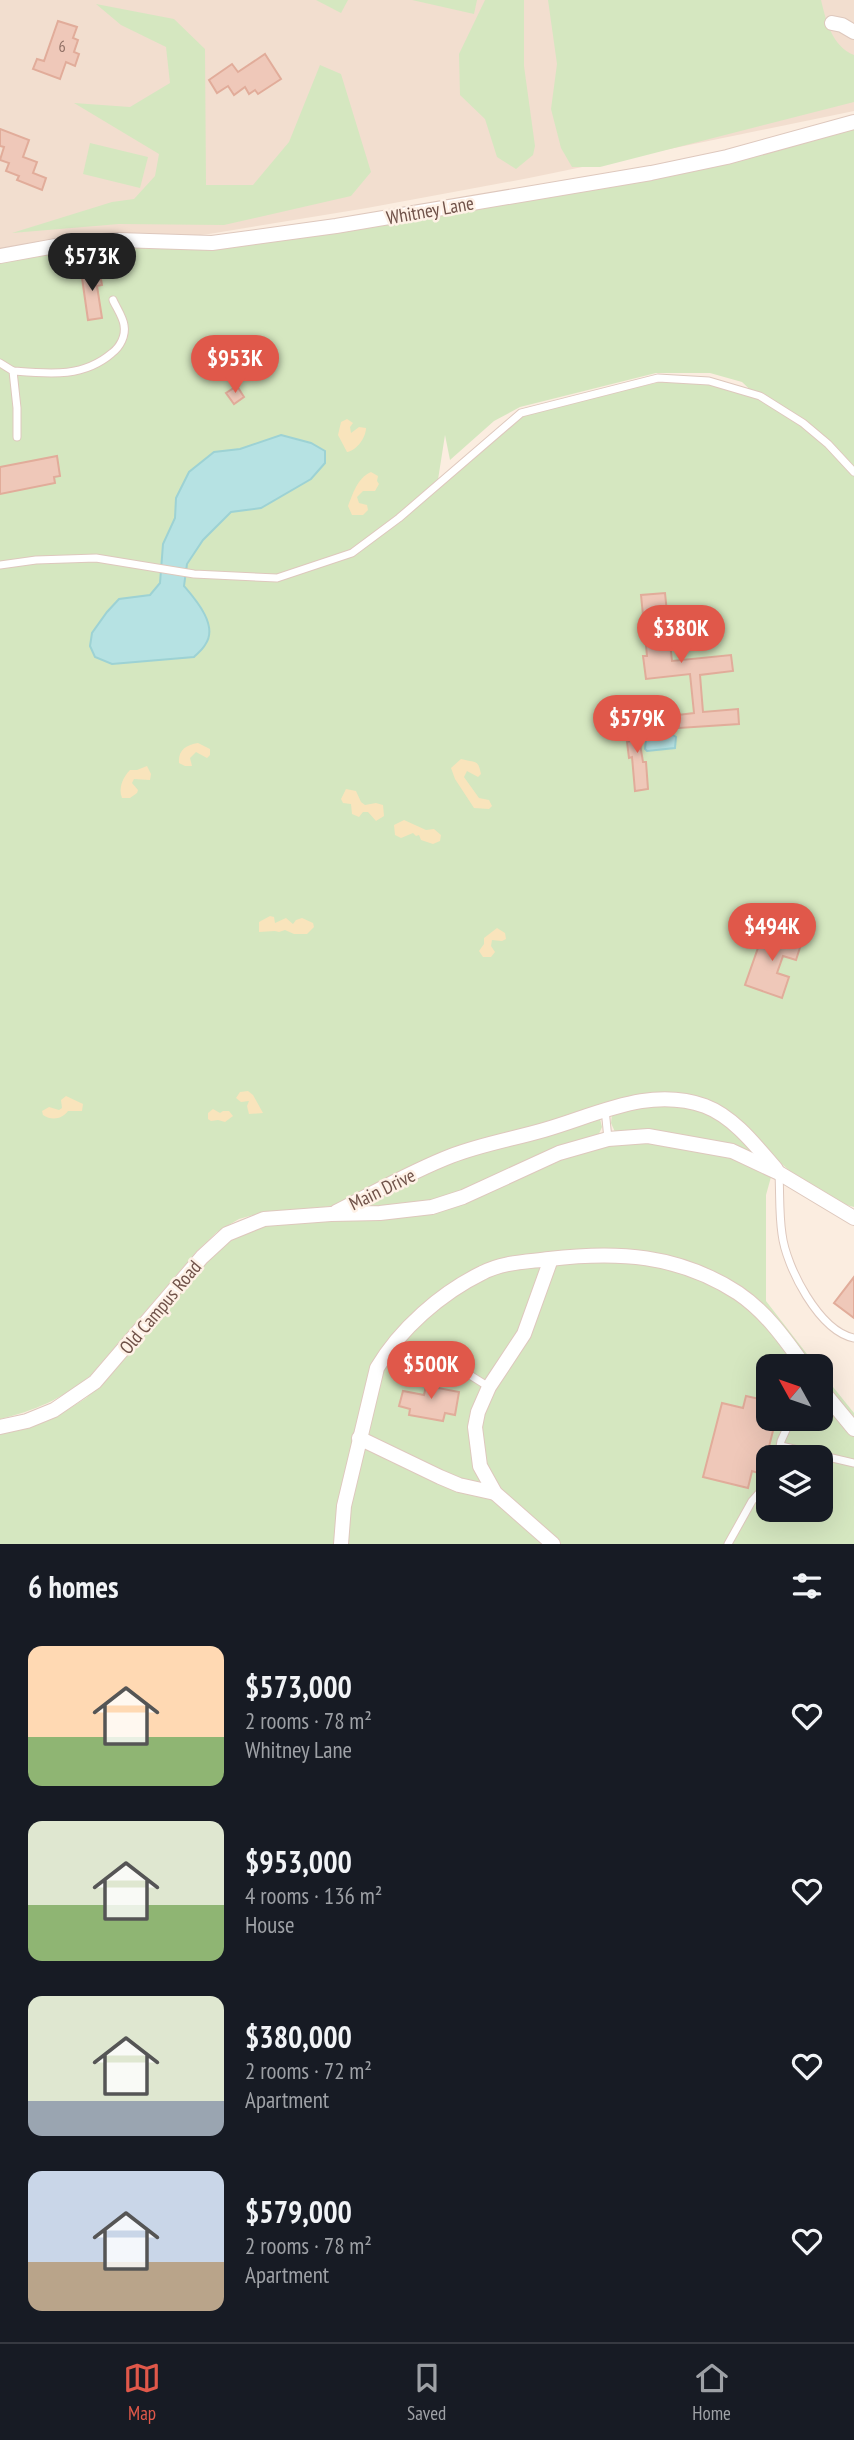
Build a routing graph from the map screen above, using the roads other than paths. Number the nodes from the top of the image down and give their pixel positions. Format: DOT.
graph roads {
  1 [pos="832,23"];
  2 [pos="854,32"];
  3 [pos="854,122"];
  4 [pos="0,256"];
  5 [pos="113,300"];
  6 [pos="0,363"];
  7 [pos="13,371"];
  8 [pos="17,437"];
  9 [pos="854,472"];
  10 [pos="0,565"];
  11 [pos="605,1109"];
  12 [pos="608,1139"];
  13 [pos="779,1173"];
  14 [pos="331,1214"];
  15 [pos="854,1219"];
  16 [pos="551,1259"];
  17 [pos="854,1338"];
  18 [pos="422,1354"];
  19 [pos="795,1354"];
  20 [pos="489,1387"];
  21 [pos="833,1404"];
  22 [pos="0,1427"];
  23 [pos="854,1429"];
  24 [pos="359,1438"];
  25 [pos="833,1458"];
  26 [pos="854,1463"];
  27 [pos="495,1493"];
  28 [pos="756,1496"];
  29 [pos="341,1544"];
  30 [pos="553,1544"];
  31 [pos="728,1544"];
  1 -- 2 [label="street"];
  3 -- 4 [label="street, Whitney Lane"];
  5 -- 7 [label="lane"];
  6 -- 7 [label="lane"];
  7 -- 8 [label="lane"];
  9 -- 10 [label="lane"];
  11 -- 12 [label="lane"];
  11 -- 13 [label="street, Main Drive"];
  11 -- 14 [label="street, Main Drive"];
  12 -- 13 [label="street, Main Drive"];
  12 -- 14 [label="street, Main Drive"];
  13 -- 15 [label="street, Main Drive"];
  13 -- 17 [label="lane"];
  14 -- 22 [label="street, Old Campus Road"];
  16 -- 19 [label="street"];
  16 -- 20 [label="street"];
  16 -- 24 [label="street"];
  18 -- 20 [label="lane"];
  20 -- 27 [label="street"];
  21 -- 23 [label="street"];
  24 -- 27 [label="street"];
  24 -- 29 [label="street"];
  25 -- 26 [label="lane"];
  27 -- 30 [label="street"];
  28 -- 31 [label="lane"];
}
